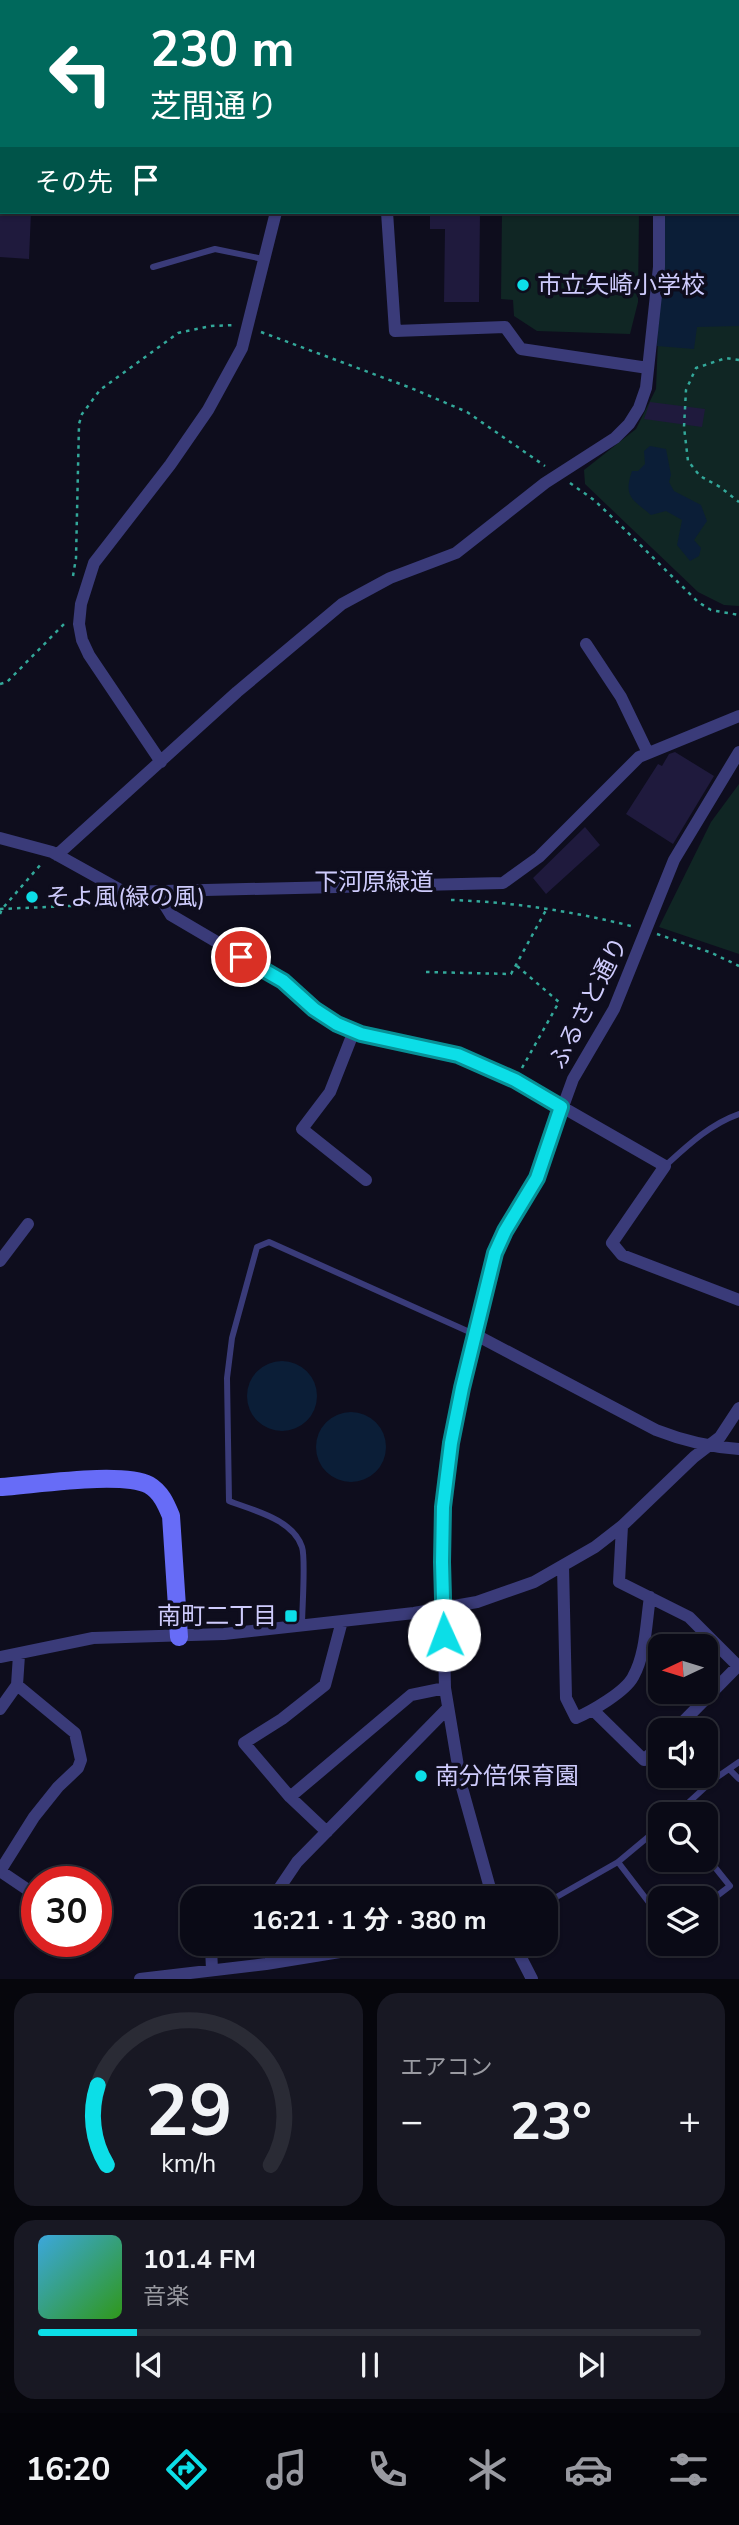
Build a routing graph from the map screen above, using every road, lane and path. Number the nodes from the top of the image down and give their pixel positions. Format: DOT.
graph roads {
  1 [pos="275,214"];
  2 [pos="387,214"];
  3 [pos="659,214"];
  4 [pos="264,259"];
  5 [pos="153,267"];
  6 [pos="248,328"];
  7 [pos="739,360"];
  8 [pos="648,368"];
  9 [pos="559,474"];
  10 [pos="739,502"];
  11 [pos="73,580"];
  12 [pos="739,615"];
  13 [pos="67,634"];
  14 [pos="586,644"];
  15 [pos="0,684"];
  16 [pos="739,716"];
  17 [pos="739,751"];
  18 [pos="648,753"];
  19 [pos="161,762"];
  20 [pos="0,838"];
  21 [pos="54,853"];
  22 [pos="160,891"];
  23 [pos="448,900"];
  24 [pos="123,904"];
  25 [pos="546,908"];
  26 [pos="1,910"];
  27 [pos="647,930"];
  28 [pos="517,966"];
  29 [pos="739,966"];
  30 [pos="426,972"];
  31 [pos="354,1031"];
  32 [pos="515,1080"];
  33 [pos="561,1107"];
  34 [pos="739,1114"];
  35 [pos="665,1166"];
  36 [pos="366,1180"];
  37 [pos="28,1224"];
  38 [pos="0,1261"];
  39 [pos="739,1300"];
  40 [pos="476,1335"];
  41 [pos="739,1408"];
  42 [pos="708,1447"];
  43 [pos="739,1448"];
  44 [pos="0,1487"];
  45 [pos="622,1526"];
  46 [pos="563,1566"];
  47 [pos="650,1597"];
  48 [pos="443,1609"];
  49 [pos="342,1621"];
  50 [pos="302,1625"];
  51 [pos="179,1637"];
  52 [pos="19,1655"];
  53 [pos="0,1657"];
  54 [pos="17,1685"];
  55 [pos="445,1688"];
  56 [pos="0,1709"];
  57 [pos="447,1709"];
  58 [pos="593,1710"];
  59 [pos="687,1718"];
  60 [pos="648,1756"];
  61 [pos="739,1762"];
  62 [pos="729,1769"];
  63 [pos="739,1779"];
  64 [pos="290,1797"];
  65 [pos="690,1802"];
  66 [pos="327,1832"];
  67 [pos="648,1837"];
  68 [pos="618,1863"];
  69 [pos="718,1871"];
  70 [pos="21,1885"];
  71 [pos="281,1886"];
  72 [pos="489,1886"];
  73 [pos="718,1895"];
  74 [pos="558,1896"];
  75 [pos="648,1902"];
  76 [pos="211,1956"];
  77 [pos="315,1956"];
  78 [pos="520,1956"];
  79 [pos="266,1964"];
  80 [pos="212,1970"];
  81 [pos="140,1979"];
  82 [pos="266,1979"];
  83 [pos="532,1979"];
  1 -- 4 [label="street"];
  2 -- 8 [label="street"];
  3 -- 8 [label="street"];
  4 -- 5 [label="lane"];
  4 -- 6 [label="street"];
  6 -- 9 [label="path"];
  6 -- 11 [label="path"];
  6 -- 19 [label="street"];
  7 -- 10 [label="path"];
  8 -- 9 [label="street"];
  9 -- 12 [label="path"];
  9 -- 19 [label="street"];
  13 -- 15 [label="path"];
  14 -- 18 [label="street"];
  16 -- 18 [label="street"];
  17 -- 27 [label="street, ふるさと通り"];
  18 -- 22 [label="street"];
  19 -- 21 [label="street"];
  20 -- 21 [label="street"];
  21 -- 22 [label="street"];
  21 -- 26 [label="path"];
  22 -- 31 [label="street"];
  23 -- 25 [label="path, 下河原緑道"];
  24 -- 26 [label="path"];
  25 -- 27 [label="path, 下河原緑道"];
  25 -- 28 [label="path"];
  27 -- 29 [label="path, 下河原緑道"];
  27 -- 33 [label="street, ふるさと通り"];
  28 -- 30 [label="path"];
  28 -- 32 [label="path"];
  31 -- 32 [label="street"];
  31 -- 36 [label="street"];
  32 -- 33 [label="street"];
  33 -- 35 [label="street"];
  33 -- 40 [label="street, ふるさと通り"];
  34 -- 35 [label="lane"];
  35 -- 39 [label="street"];
  37 -- 38 [label="street"];
  40 -- 42 [label="street"];
  40 -- 48 [label="street, ふるさと通り"];
  40 -- 50 [label="lane"];
  41 -- 42 [label="street"];
  42 -- 43 [label="street"];
  42 -- 45 [label="street"];
  44 -- 51 [label="street"];
  45 -- 46 [label="street"];
  45 -- 47 [label="street"];
  46 -- 48 [label="street"];
  46 -- 58 [label="street"];
  47 -- 58 [label="street"];
  47 -- 59 [label="street"];
  48 -- 49 [label="street"];
  48 -- 55 [label="street, ふるさと通り"];
  49 -- 50 [label="street"];
  49 -- 64 [label="street"];
  50 -- 51 [label="street"];
  51 -- 52 [label="street"];
  52 -- 53 [label="street"];
  52 -- 54 [label="street"];
  54 -- 56 [label="street"];
  54 -- 70 [label="street"];
  55 -- 57 [label="street, ふるさと通り"];
  55 -- 64 [label="street"];
  57 -- 66 [label="street"];
  57 -- 72 [label="street, ふるさと通り"];
  58 -- 60 [label="street"];
  61 -- 62 [label="lane"];
  62 -- 63 [label="lane"];
  62 -- 65 [label="lane"];
  64 -- 66 [label="street"];
  66 -- 71 [label="street"];
  67 -- 68 [label="lane"];
  68 -- 74 [label="lane"];
  68 -- 75 [label="lane"];
  69 -- 73 [label="lane"];
  76 -- 80 [label="street"];
  77 -- 79 [label="street"];
  78 -- 83 [label="street"];
  79 -- 80 [label="street"];
  79 -- 82 [label="street"];
  80 -- 81 [label="street"];
}
